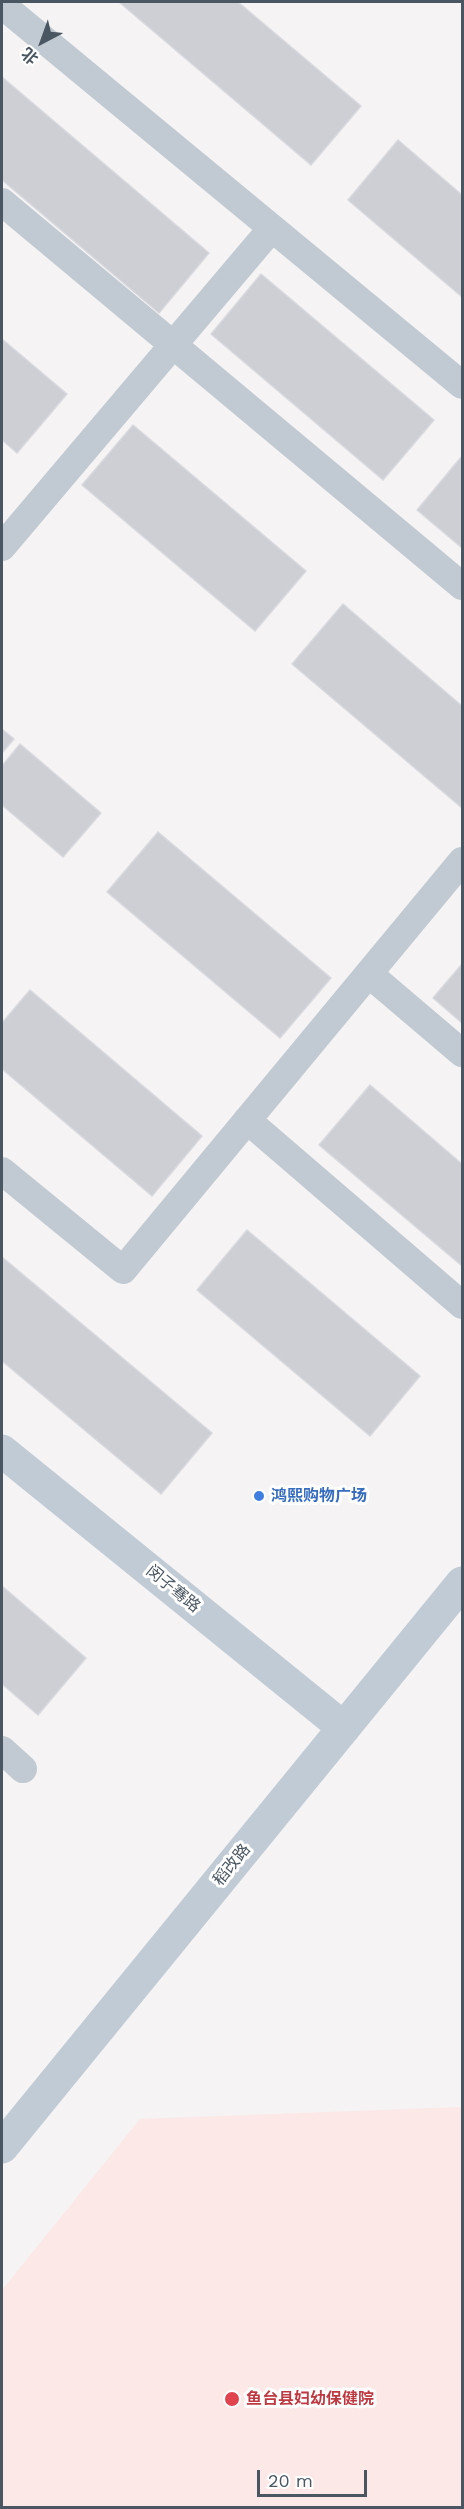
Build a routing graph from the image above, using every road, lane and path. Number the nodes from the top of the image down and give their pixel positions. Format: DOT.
graph roads {
  1 [pos="2,5"];
  2 [pos="2,202"];
  3 [pos="272,228"];
  4 [pos="174,344"];
  5 [pos="462,386"];
  6 [pos="2,547"];
  7 [pos="462,586"];
  8 [pos="462,861"];
  9 [pos="369,974"];
  10 [pos="462,1053"];
  11 [pos="247,1120"];
  12 [pos="2,1171"];
  13 [pos="462,1305"];
  14 [pos="2,1451"];
  15 [pos="462,1583"];
  16 [pos="344,1728"];
  17 [pos="2,1750"];
  18 [pos="23,1769"];
  19 [pos="2,2147"];
  1 -- 3 [label="street"];
  2 -- 4 [label="street"];
  3 -- 4 [label="street"];
  3 -- 5 [label="street"];
  4 -- 6 [label="street"];
  4 -- 7 [label="street"];
  8 -- 9 [label="street"];
  9 -- 10 [label="street"];
  9 -- 11 [label="street"];
  11 -- 12 [label="street"];
  11 -- 13 [label="street"];
  14 -- 16 [label="main road, 闵子骞路"];
  15 -- 16 [label="main road, 稻改路"];
  16 -- 19 [label="main road, 稻改路"];
  17 -- 18 [label="street"];
}
